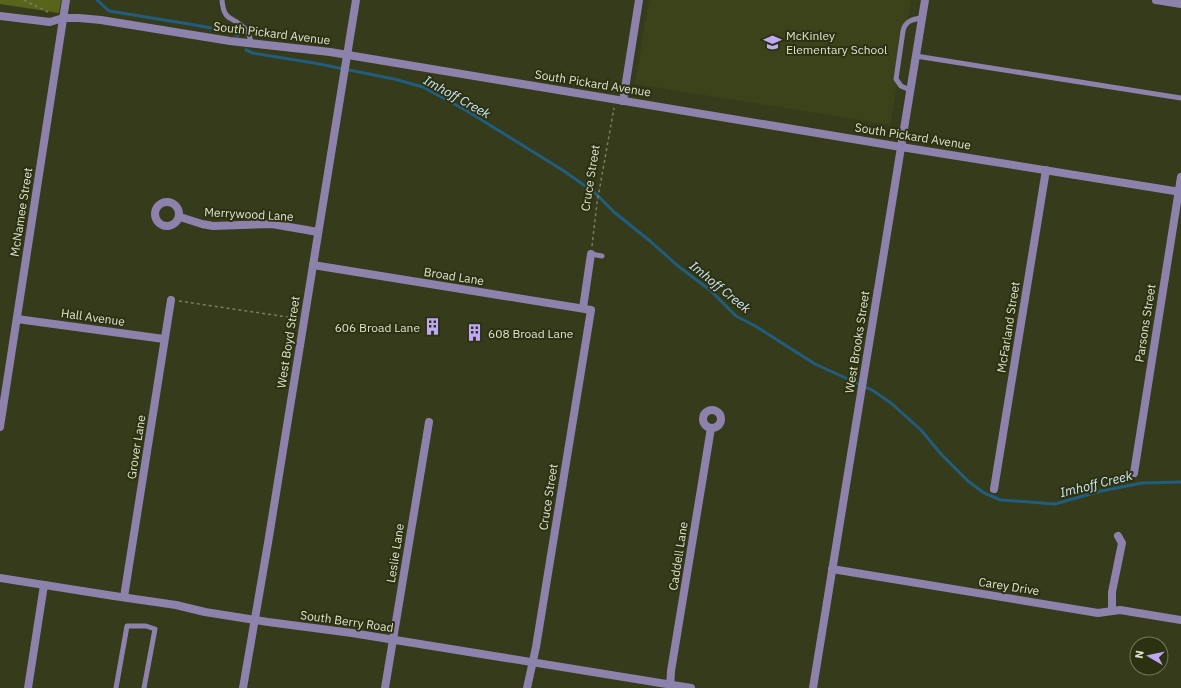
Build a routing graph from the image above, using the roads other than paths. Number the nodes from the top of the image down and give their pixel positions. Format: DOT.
graph roads {
  1 [pos="66,0"];
  2 [pos="222,0"];
  3 [pos="356,0"];
  4 [pos="639,0"];
  5 [pos="925,0"];
  6 [pos="1156,0"];
  7 [pos="1181,4"];
  8 [pos="0,16"];
  9 [pos="63,18"];
  10 [pos="922,18"];
  11 [pos="252,44"];
  12 [pos="916,56"];
  13 [pos="346,57"];
  14 [pos="910,90"];
  15 [pos="1181,98"];
  16 [pos="619,100"];
  17 [pos="901,146"];
  18 [pos="1046,170"];
  19 [pos="1181,177"];
  20 [pos="1180,192"];
  21 [pos="180,217"];
  22 [pos="318,232"];
  23 [pos="591,254"];
  24 [pos="602,256"];
  25 [pos="313,266"];
  26 [pos="171,300"];
  27 [pos="587,309"];
  28 [pos="17,319"];
  29 [pos="164,339"];
  30 [pos="428,422"];
  31 [pos="0,427"];
  32 [pos="711,428"];
  33 [pos="1134,473"];
  34 [pos="994,489"];
  35 [pos="1118,536"];
  36 [pos="832,569"];
  37 [pos="0,578"];
  38 [pos="44,585"];
  39 [pos="124,597"];
  40 [pos="1112,610"];
  41 [pos="254,620"];
  42 [pos="1181,620"];
  43 [pos="393,640"];
  44 [pos="533,662"];
  45 [pos="670,686"];
  46 [pos="28,688"];
  47 [pos="116,688"];
  48 [pos="144,688"];
  49 [pos="243,688"];
  50 [pos="385,688"];
  51 [pos="527,688"];
  52 [pos="691,688"];
  53 [pos="813,688"];
  1 -- 9 [label="street, McNamee Street"];
  2 -- 11 [label="lane"];
  3 -- 13 [label="street, West Boyd Street"];
  4 -- 16 [label="street"];
  5 -- 10 [label="street, West Brooks Street"];
  6 -- 7 [label="street"];
  8 -- 9 [label="street, South Pickard Avenue"];
  9 -- 11 [label="street, South Pickard Avenue"];
  9 -- 28 [label="street, McNamee Street"];
  10 -- 12 [label="street, West Brooks Street"];
  10 -- 14 [label="lane"];
  11 -- 13 [label="street, South Pickard Avenue"];
  12 -- 14 [label="street, West Brooks Street"];
  12 -- 15 [label="lane"];
  13 -- 16 [label="street, South Pickard Avenue"];
  13 -- 22 [label="street, West Boyd Street"];
  14 -- 17 [label="street, West Brooks Street"];
  16 -- 17 [label="street, South Pickard Avenue"];
  17 -- 18 [label="street, South Pickard Avenue"];
  17 -- 36 [label="street, West Brooks Street"];
  18 -- 20 [label="street, South Pickard Avenue"];
  18 -- 34 [label="street, McFarland Street"];
  19 -- 20 [label="street, Parsons Street"];
  20 -- 33 [label="street, Parsons Street"];
  21 -- 22 [label="street, Merrywood Lane"];
  22 -- 25 [label="street, West Boyd Street"];
  23 -- 24 [label="lane"];
  23 -- 27 [label="street, Cruce Street"];
  25 -- 27 [label="street, Broad Lane"];
  25 -- 41 [label="street, West Boyd Street"];
  26 -- 29 [label="street, Grover Lane"];
  27 -- 44 [label="street, Cruce Street"];
  28 -- 29 [label="street, Hall Avenue"];
  28 -- 31 [label="street, McNamee Street"];
  29 -- 39 [label="street, Grover Lane"];
  30 -- 43 [label="street, Leslie Lane"];
  32 -- 45 [label="street, Caddell Lane"];
  35 -- 40 [label="street"];
  36 -- 40 [label="street, Carey Drive"];
  36 -- 53 [label="street, West Brooks Street"];
  37 -- 38 [label="street, South Berry Road"];
  38 -- 39 [label="street, South Berry Road"];
  38 -- 46 [label="street"];
  39 -- 41 [label="street, South Berry Road"];
  40 -- 42 [label="street, Carey Drive"];
  41 -- 43 [label="street, South Berry Road"];
  41 -- 49 [label="street, West Boyd Street"];
  43 -- 44 [label="street, South Berry Road"];
  43 -- 50 [label="street, Leslie Lane"];
  44 -- 45 [label="street, South Berry Road"];
  44 -- 51 [label="street, Cruce Street"];
  45 -- 52 [label="street, South Berry Road"];
  47 -- 48 [label="lane"];
}
